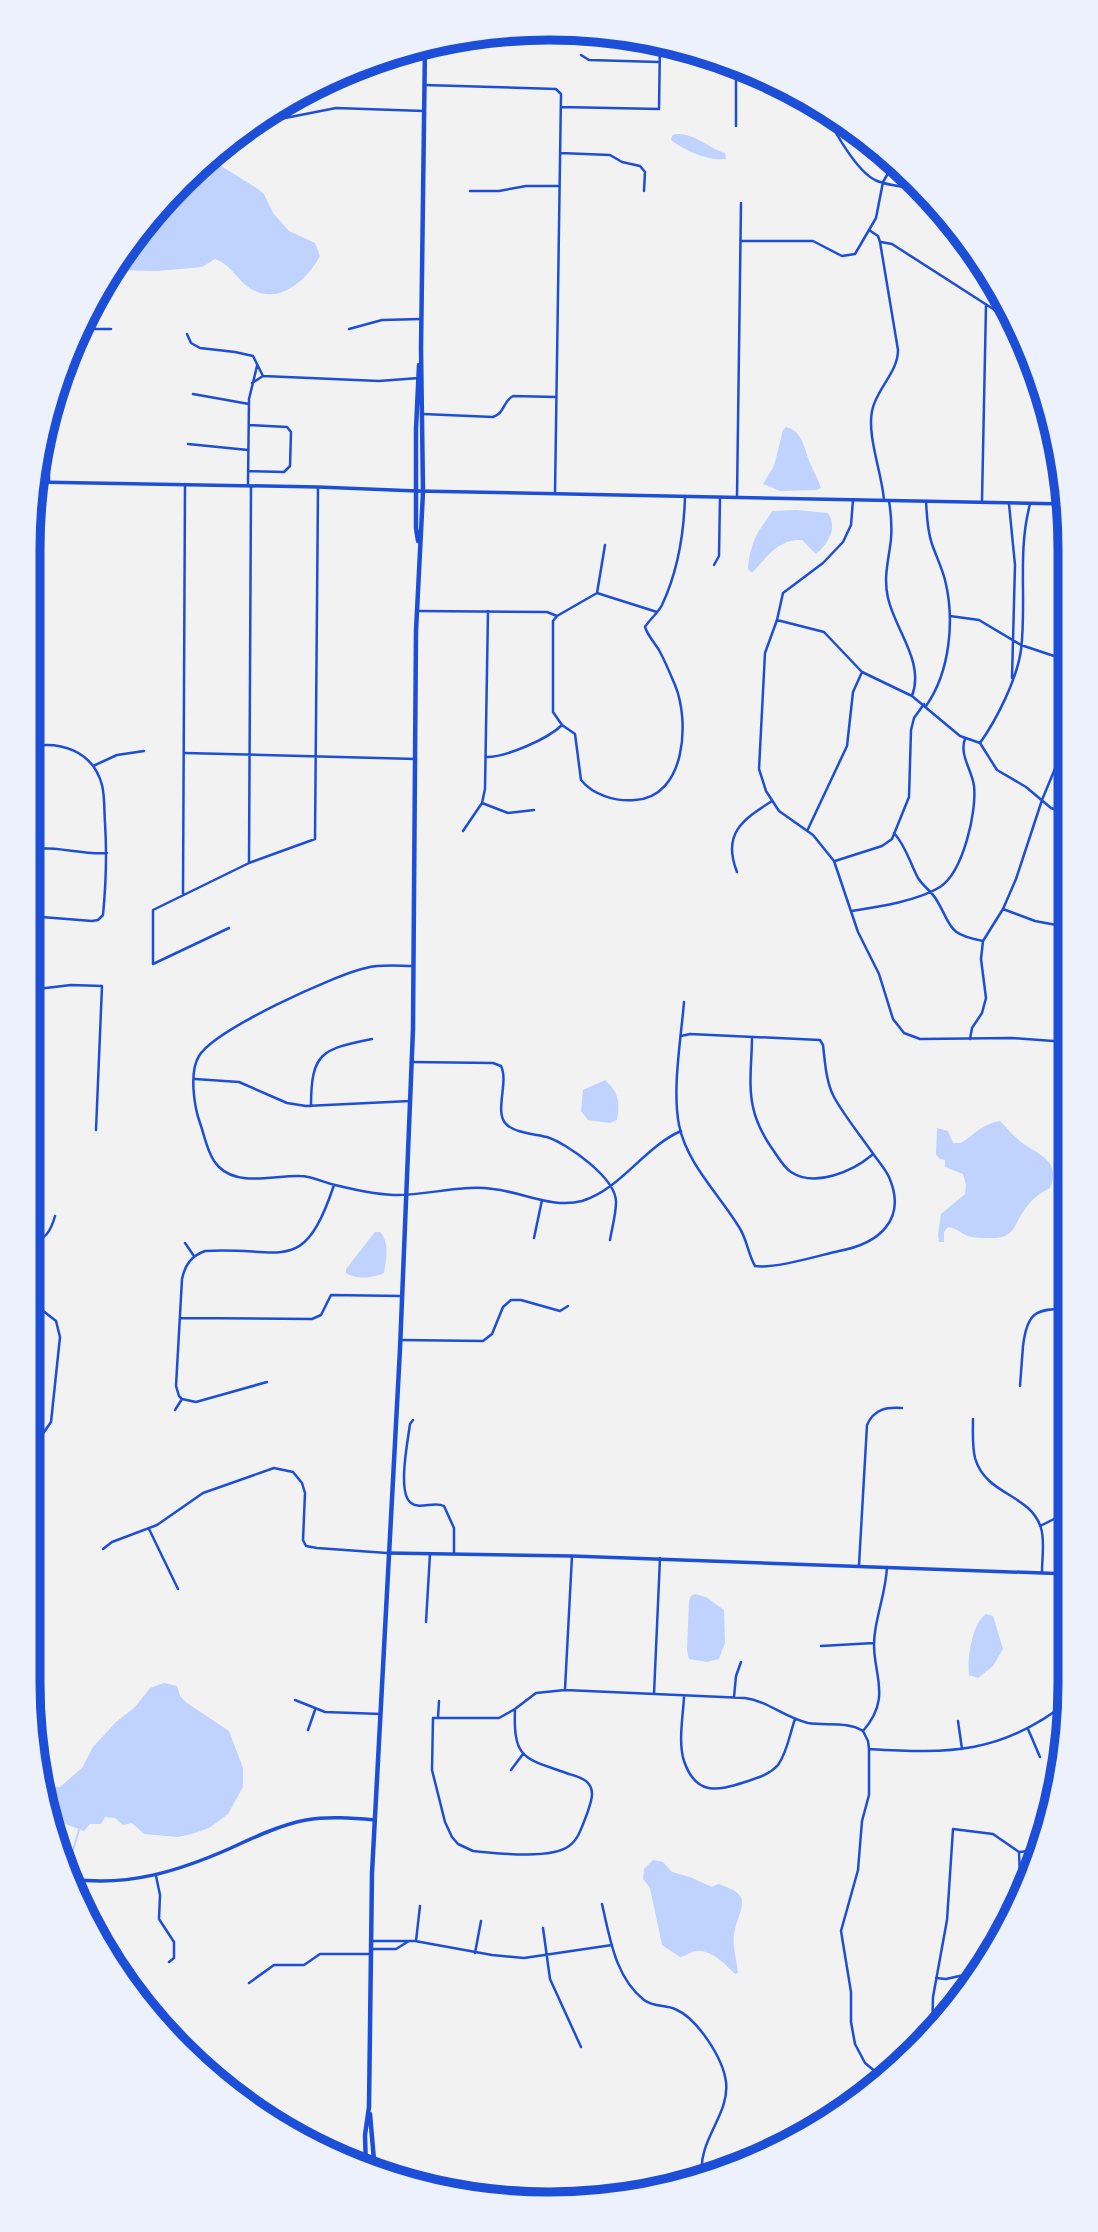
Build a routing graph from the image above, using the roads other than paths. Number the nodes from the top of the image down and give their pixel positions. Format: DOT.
graph roads {
  1 [pos="659,53"];
  2 [pos="581,55"];
  3 [pos="425,56"];
  4 [pos="659,62"];
  5 [pos="736,76"];
  6 [pos="424,85"];
  7 [pos="561,107"];
  8 [pos="424,111"];
  9 [pos="276,120"];
  10 [pos="736,126"];
  11 [pos="833,127"];
  12 [pos="560,153"];
  13 [pos="889,171"];
  14 [pos="883,182"];
  15 [pos="559,186"];
  16 [pos="906,186"];
  17 [pos="470,191"];
  18 [pos="644,191"];
  19 [pos="741,202"];
  20 [pos="869,230"];
  21 [pos="741,240"];
  22 [pos="880,242"];
  23 [pos="986,305"];
  24 [pos="1000,313"];
  25 [pos="421,319"];
  26 [pos="91,329"];
  27 [pos="110,329"];
  28 [pos="348,329"];
  29 [pos="187,334"];
  30 [pos="257,366"];
  31 [pos="262,376"];
  32 [pos="420,378"];
  33 [pos="252,383"];
  34 [pos="193,394"];
  35 [pos="556,397"];
  36 [pos="249,404"];
  37 [pos="423,414"];
  38 [pos="249,425"];
  39 [pos="188,444"];
  40 [pos="248,450"];
  41 [pos="49,457"];
  42 [pos="248,471"];
  43 [pos="45,482"];
  44 [pos="49,482"];
  45 [pos="185,484"];
  46 [pos="250,486"];
  47 [pos="318,487"];
  48 [pos="417,491"];
  49 [pos="424,492"];
  50 [pos="555,493"];
  51 [pos="685,496"];
  52 [pos="720,497"];
  53 [pos="737,497"];
  54 [pos="853,500"];
  55 [pos="887,500"];
  56 [pos="926,501"];
  57 [pos="982,502"];
  58 [pos="1009,503"];
  59 [pos="1031,503"];
  60 [pos="1056,504"];
  61 [pos="419,545"];
  62 [pos="605,545"];
  63 [pos="714,565"];
  64 [pos="597,593"];
  65 [pos="417,611"];
  66 [pos="488,611"];
  67 [pos="657,612"];
  68 [pos="556,616"];
  69 [pos="950,616"];
  70 [pos="777,620"];
  71 [pos="1012,639"];
  72 [pos="1021,645"];
  73 [pos="1058,657"];
  74 [pos="862,672"];
  75 [pos="1012,678"];
  76 [pos="912,696"];
  77 [pos="925,705"];
  78 [pos="562,725"];
  79 [pos="965,739"];
  80 [pos="980,743"];
  81 [pos="40,745"];
  82 [pos="144,751"];
  83 [pos="184,753"];
  84 [pos="250,754"];
  85 [pos="316,755"];
  86 [pos="487,757"];
  87 [pos="416,759"];
  88 [pos="1058,761"];
  89 [pos="93,766"];
  90 [pos="1042,800"];
  91 [pos="772,802"];
  92 [pos="482,803"];
  93 [pos="534,810"];
  94 [pos="1058,810"];
  95 [pos="807,830"];
  96 [pos="463,831"];
  97 [pos="894,833"];
  98 [pos="40,848"];
  99 [pos="107,853"];
  100 [pos="834,862"];
  101 [pos="249,863"];
  102 [pos="737,872"];
  103 [pos="929,891"];
  104 [pos="183,896"];
  105 [pos="1003,909"];
  106 [pos="851,911"];
  107 [pos="40,917"];
  108 [pos="1058,925"];
  109 [pos="229,928"];
  110 [pos="983,941"];
  111 [pos="1058,960"];
  112 [pos="414,967"];
  113 [pos="40,989"];
  114 [pos="684,1002"];
  115 [pos="681,1036"];
  116 [pos="752,1037"];
  117 [pos="372,1039"];
  118 [pos="970,1039"];
  119 [pos="1057,1042"];
  120 [pos="411,1062"];
  121 [pos="195,1079"];
  122 [pos="410,1101"];
  123 [pos="311,1106"];
  124 [pos="96,1130"];
  125 [pos="681,1131"];
  126 [pos="873,1154"];
  127 [pos="334,1185"];
  128 [pos="608,1186"];
  129 [pos="406,1195"];
  130 [pos="542,1200"];
  131 [pos="55,1216"];
  132 [pos="534,1238"];
  133 [pos="610,1240"];
  134 [pos="40,1241"];
  135 [pos="184,1242"];
  136 [pos="194,1256"];
  137 [pos="401,1296"];
  138 [pos="568,1306"];
  139 [pos="40,1308"];
  140 [pos="1058,1309"];
  141 [pos="180,1318"];
  142 [pos="400,1340"];
  143 [pos="267,1382"];
  144 [pos="1020,1386"];
  145 [pos="182,1399"];
  146 [pos="902,1408"];
  147 [pos="175,1410"];
  148 [pos="973,1419"];
  149 [pos="413,1420"];
  150 [pos="40,1436"];
  151 [pos="1056,1447"];
  152 [pos="1058,1466"];
  153 [pos="1058,1517"];
  154 [pos="1041,1526"];
  155 [pos="149,1528"];
  156 [pos="103,1549"];
  157 [pos="388,1553"];
  158 [pos="430,1554"];
  159 [pos="454,1554"];
  160 [pos="572,1556"];
  161 [pos="660,1558"];
  162 [pos="859,1565"];
  163 [pos="887,1567"];
  164 [pos="1042,1573"];
  165 [pos="1058,1574"];
  166 [pos="178,1589"];
  167 [pos="426,1622"];
  168 [pos="874,1643"];
  169 [pos="821,1646"];
  170 [pos="741,1662"];
  171 [pos="565,1690"];
  172 [pos="653,1693"];
  173 [pos="684,1695"];
  174 [pos="734,1698"];
  175 [pos="295,1700"];
  176 [pos="439,1700"];
  177 [pos="515,1709"];
  178 [pos="1057,1709"];
  179 [pos="315,1710"];
  180 [pos="381,1714"];
  181 [pos="438,1717"];
  182 [pos="795,1719"];
  183 [pos="958,1721"];
  184 [pos="308,1730"];
  185 [pos="1028,1730"];
  186 [pos="863,1731"];
  187 [pos="869,1749"];
  188 [pos="962,1749"];
  189 [pos="523,1754"];
  190 [pos="1041,1757"];
  191 [pos="511,1770"];
  192 [pos="375,1820"];
  193 [pos="1029,1851"];
  194 [pos="1019,1852"];
  195 [pos="1020,1875"];
  196 [pos="156,1876"];
  197 [pos="80,1879"];
  198 [pos="602,1904"];
  199 [pos="419,1906"];
  200 [pos="481,1922"];
  201 [pos="543,1928"];
  202 [pos="370,1941"];
  203 [pos="409,1941"];
  204 [pos="415,1941"];
  205 [pos="612,1945"];
  206 [pos="370,1952"];
  207 [pos="475,1953"];
  208 [pos="546,1956"];
  209 [pos="169,1962"];
  210 [pos="966,1975"];
  211 [pos="936,1978"];
  212 [pos="248,1983"];
  213 [pos="933,2015"];
  214 [pos="581,2047"];
  215 [pos="876,2072"];
  216 [pos="369,2107"];
  217 [pos="366,2158"];
  218 [pos="374,2161"];
  219 [pos="702,2168"];
  1 -- 4 [label="street"];
  2 -- 4 [label="street"];
  3 -- 6 [label="main road"];
  4 -- 7 [label="street"];
  5 -- 10 [label="street"];
  6 -- 7 [label="street"];
  6 -- 8 [label="main road"];
  7 -- 12 [label="street"];
  8 -- 9 [label="street"];
  8 -- 25 [label="main road"];
  11 -- 14 [label="street"];
  12 -- 15 [label="street"];
  12 -- 18 [label="street"];
  13 -- 14 [label="street"];
  14 -- 16 [label="street"];
  14 -- 20 [label="street"];
  15 -- 17 [label="street"];
  15 -- 35 [label="street"];
  19 -- 21 [label="street"];
  20 -- 21 [label="street"];
  20 -- 22 [label="street"];
  21 -- 53 [label="street"];
  22 -- 23 [label="street"];
  22 -- 55 [label="street"];
  23 -- 24 [label="street"];
  23 -- 57 [label="street"];
  25 -- 28 [label="street"];
  25 -- 32 [label="main road"];
  26 -- 27 [label="street"];
  29 -- 30 [label="street"];
  30 -- 31 [label="street"];
  30 -- 33 [label="street"];
  31 -- 32 [label="street"];
  31 -- 33 [label="street"];
  32 -- 37 [label="main road"];
  32 -- 48 [label="main road"];
  33 -- 36 [label="street"];
  34 -- 36 [label="street"];
  35 -- 37 [label="street"];
  35 -- 50 [label="street"];
  36 -- 38 [label="street"];
  37 -- 49 [label="main road"];
  38 -- 40 [label="street"];
  38 -- 42 [label="street"];
  39 -- 40 [label="street"];
  40 -- 42 [label="street"];
  41 -- 44 [label="street"];
  42 -- 46 [label="street"];
  43 -- 44 [label="street"];
  44 -- 45 [label="street"];
  45 -- 46 [label="street"];
  45 -- 83 [label="street"];
  46 -- 47 [label="street"];
  46 -- 84 [label="street"];
  47 -- 48 [label="street"];
  47 -- 85 [label="street"];
  48 -- 49 [label="street"];
  48 -- 61 [label="main road"];
  49 -- 50 [label="street"];
  49 -- 61 [label="main road"];
  50 -- 51 [label="street"];
  51 -- 52 [label="street"];
  51 -- 67 [label="street"];
  52 -- 53 [label="street"];
  52 -- 63 [label="street"];
  53 -- 54 [label="street"];
  54 -- 55 [label="street"];
  54 -- 70 [label="street"];
  55 -- 56 [label="street"];
  55 -- 76 [label="street"];
  56 -- 57 [label="street"];
  56 -- 69 [label="street"];
  57 -- 58 [label="street"];
  58 -- 59 [label="street"];
  58 -- 71 [label="street"];
  59 -- 60 [label="street"];
  59 -- 72 [label="street"];
  61 -- 65 [label="main road"];
  62 -- 64 [label="street"];
  64 -- 67 [label="street"];
  64 -- 68 [label="street"];
  65 -- 66 [label="street"];
  65 -- 87 [label="main road"];
  66 -- 68 [label="street"];
  66 -- 86 [label="street"];
  67 -- 78 [label="street"];
  68 -- 78 [label="street"];
  69 -- 71 [label="street"];
  69 -- 77 [label="street"];
  70 -- 74 [label="street"];
  70 -- 91 [label="street"];
  71 -- 72 [label="street"];
  71 -- 75 [label="street"];
  72 -- 73 [label="street"];
  72 -- 75 [label="street"];
  74 -- 76 [label="street"];
  74 -- 95 [label="street"];
  75 -- 80 [label="street"];
  76 -- 77 [label="street"];
  77 -- 79 [label="street"];
  77 -- 97 [label="street"];
  78 -- 86 [label="street"];
  79 -- 80 [label="street"];
  79 -- 103 [label="street"];
  80 -- 90 [label="street"];
  81 -- 89 [label="street"];
  82 -- 89 [label="street"];
  83 -- 84 [label="street"];
  83 -- 104 [label="street"];
  84 -- 85 [label="street"];
  84 -- 101 [label="street"];
  85 -- 87 [label="street"];
  85 -- 101 [label="street"];
  86 -- 92 [label="street"];
  87 -- 112 [label="main road"];
  88 -- 90 [label="street"];
  89 -- 99 [label="street"];
  90 -- 94 [label="street"];
  90 -- 105 [label="street"];
  91 -- 95 [label="street"];
  91 -- 102 [label="street"];
  92 -- 93 [label="street"];
  92 -- 96 [label="street"];
  95 -- 100 [label="street"];
  97 -- 100 [label="street"];
  97 -- 103 [label="street"];
  98 -- 99 [label="street"];
  99 -- 107 [label="street"];
  100 -- 106 [label="street"];
  101 -- 104 [label="street"];
  103 -- 106 [label="street"];
  103 -- 110 [label="street"];
  104 -- 109 [label="street"];
  105 -- 108 [label="street"];
  105 -- 110 [label="street"];
  106 -- 118 [label="street"];
  110 -- 118 [label="street"];
  111 -- 119 [label="street"];
  112 -- 120 [label="main road"];
  112 -- 121 [label="street"];
  113 -- 124 [label="street"];
  114 -- 115 [label="street"];
  115 -- 116 [label="street"];
  115 -- 125 [label="street"];
  116 -- 126 [label="street"];
  116 -- 126 [label="street"];
  117 -- 123 [label="street"];
  118 -- 119 [label="street"];
  120 -- 122 [label="main road"];
  120 -- 128 [label="street"];
  121 -- 123 [label="street"];
  121 -- 127 [label="street"];
  122 -- 123 [label="street"];
  122 -- 129 [label="main road"];
  125 -- 126 [label="street"];
  125 -- 128 [label="street"];
  127 -- 129 [label="street"];
  127 -- 136 [label="street"];
  128 -- 130 [label="street"];
  128 -- 133 [label="street"];
  129 -- 130 [label="street"];
  129 -- 137 [label="main road"];
  130 -- 132 [label="street"];
  131 -- 134 [label="street"];
  135 -- 136 [label="street"];
  136 -- 141 [label="street"];
  137 -- 141 [label="street"];
  137 -- 142 [label="main road"];
  138 -- 142 [label="street"];
  139 -- 150 [label="street"];
  140 -- 144 [label="street"];
  141 -- 145 [label="street"];
  142 -- 157 [label="main road"];
  143 -- 145 [label="street"];
  145 -- 147 [label="street"];
  146 -- 162 [label="street"];
  148 -- 154 [label="street"];
  149 -- 159 [label="street"];
  151 -- 152 [label="street"];
  153 -- 154 [label="street"];
  154 -- 164 [label="street"];
  155 -- 156 [label="street"];
  155 -- 157 [label="street"];
  155 -- 166 [label="street"];
  157 -- 158 [label="street"];
  157 -- 180 [label="main road"];
  158 -- 159 [label="street"];
  158 -- 167 [label="street"];
  159 -- 160 [label="street"];
  160 -- 161 [label="street"];
  160 -- 171 [label="street"];
  161 -- 162 [label="street"];
  161 -- 172 [label="street"];
  162 -- 163 [label="street"];
  163 -- 164 [label="street"];
  163 -- 168 [label="street"];
  164 -- 165 [label="street"];
  168 -- 169 [label="street"];
  168 -- 186 [label="street"];
  170 -- 174 [label="street"];
  171 -- 172 [label="street"];
  171 -- 177 [label="street"];
  172 -- 173 [label="street"];
  173 -- 174 [label="street"];
  173 -- 182 [label="street"];
  174 -- 182 [label="street"];
  175 -- 179 [label="street"];
  176 -- 181 [label="street"];
  177 -- 181 [label="street"];
  177 -- 189 [label="street"];
  178 -- 185 [label="street"];
  179 -- 180 [label="street"];
  179 -- 184 [label="street"];
  180 -- 192 [label="main road"];
  181 -- 189 [label="street"];
  182 -- 186 [label="street"];
  183 -- 188 [label="street"];
  185 -- 188 [label="street"];
  185 -- 190 [label="street"];
  186 -- 187 [label="street"];
  187 -- 188 [label="street"];
  187 -- 215 [label="street"];
  189 -- 191 [label="street"];
  192 -- 196 [label="street"];
  192 -- 202 [label="main road"];
  193 -- 194 [label="street"];
  194 -- 195 [label="street"];
  194 -- 211 [label="street"];
  196 -- 197 [label="street"];
  196 -- 209 [label="street"];
  198 -- 205 [label="street"];
  199 -- 204 [label="street"];
  200 -- 207 [label="street"];
  201 -- 208 [label="street"];
  202 -- 203 [label="street"];
  202 -- 206 [label="main road"];
  203 -- 204 [label="street"];
  203 -- 206 [label="street"];
  204 -- 207 [label="street"];
  205 -- 208 [label="street"];
  205 -- 219 [label="street"];
  206 -- 212 [label="street"];
  206 -- 216 [label="main road"];
  207 -- 208 [label="street"];
  208 -- 214 [label="street"];
  210 -- 211 [label="street"];
  211 -- 213 [label="street"];
  216 -- 217 [label="main road"];
  216 -- 218 [label="main road"];
}
